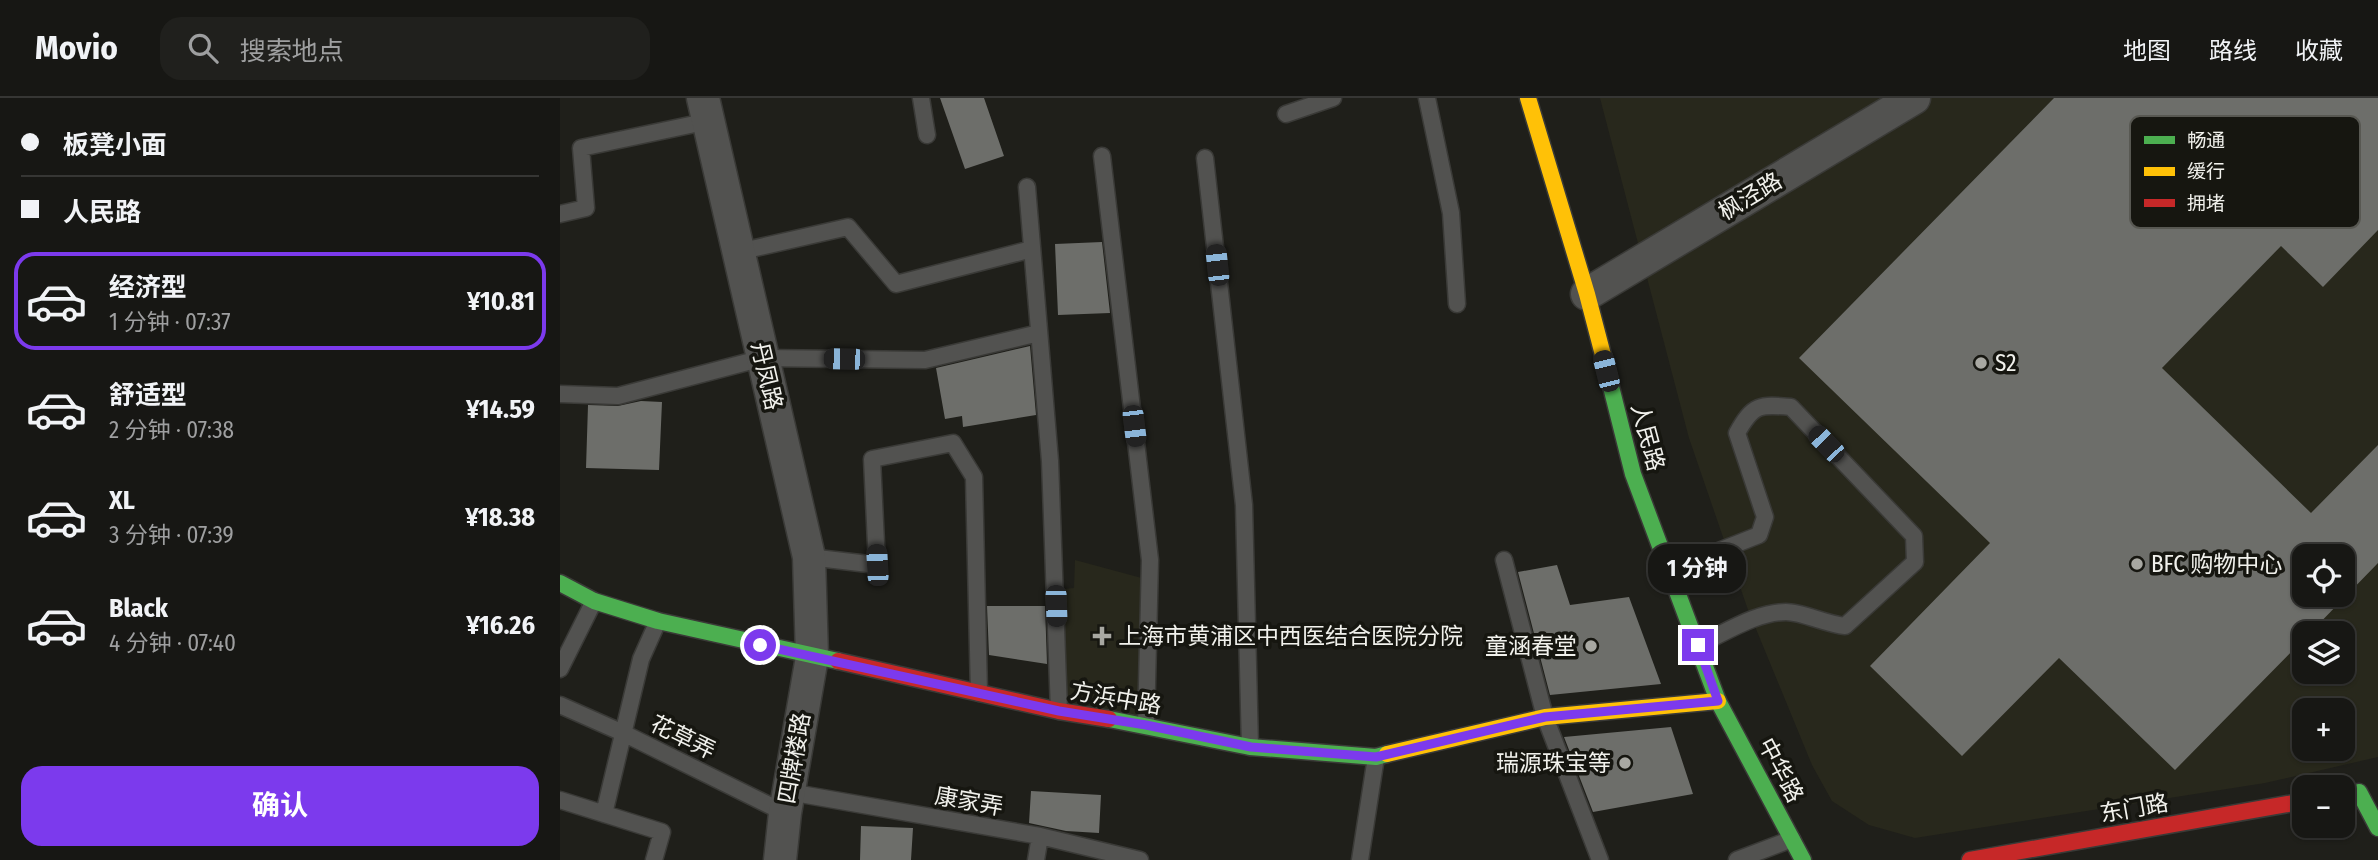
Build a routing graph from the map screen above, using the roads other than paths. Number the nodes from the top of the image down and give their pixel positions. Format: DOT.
graph roads {
  1 [pos="921,98"];
  2 [pos="1333,98"];
  3 [pos="1427,98"];
  4 [pos="1528,98"];
  5 [pos="1914,98"];
  6 [pos="706,110"];
  7 [pos="1286,114"];
  8 [pos="927,135"];
  9 [pos="1102,156"];
  10 [pos="1205,158"];
  11 [pos="1027,187"];
  12 [pos="560,214"];
  13 [pos="1032,249"];
  14 [pos="738,252"];
  15 [pos="1587,294"];
  16 [pos="1457,304"];
  17 [pos="1039,333"];
  18 [pos="763,358"];
  19 [pos="560,394"];
  20 [pos="809,558"];
  21 [pos="1504,560"];
  22 [pos="1668,571"];
  23 [pos="560,583"];
  24 [pos="594,601"];
  25 [pos="658,621"];
  26 [pos="1698,645"];
  27 [pos="812,657"];
  28 [pos="560,669"];
  29 [pos="979,693"];
  30 [pos="1718,701"];
  31 [pos="560,705"];
  32 [pos="1059,711"];
  33 [pos="1545,717"];
  34 [pos="1146,725"];
  35 [pos="623,733"];
  36 [pos="1251,747"];
  37 [pos="1376,757"];
  38 [pos="2378,786"];
  39 [pos="2355,792"];
  40 [pos="2355,798"];
  41 [pos="561,802"];
  42 [pos="787,803"];
  43 [pos="2292,803"];
  44 [pos="604,814"];
  45 [pos="2378,828"];
  46 [pos="1040,836"];
  47 [pos="1792,839"];
  48 [pos="654,860"];
  49 [pos="780,860"];
  50 [pos="1036,860"];
  51 [pos="1140,860"];
  52 [pos="1360,860"];
  53 [pos="1600,860"];
  54 [pos="1737,860"];
  55 [pos="1804,860"];
  56 [pos="1970,860"];
  1 -- 8 [label="lane"];
  2 -- 7 [label="lane"];
  3 -- 16 [label="lane"];
  4 -- 15 [label="street, 人民路"];
  5 -- 15 [label="street, 枫泾路"];
  6 -- 12 [label="lane"];
  6 -- 14 [label="street, 丹凤路"];
  9 -- 34 [label="lane"];
  10 -- 36 [label="lane"];
  11 -- 13 [label="lane"];
  13 -- 14 [label="lane"];
  13 -- 17 [label="lane"];
  14 -- 18 [label="street, 丹凤路"];
  15 -- 22 [label="street, 人民路"];
  17 -- 18 [label="lane"];
  17 -- 32 [label="lane"];
  18 -- 19 [label="lane"];
  18 -- 20 [label="street, 丹凤路"];
  20 -- 27 [label="street, 丹凤路"];
  20 -- 29 [label="lane"];
  21 -- 33 [label="lane"];
  22 -- 26 [label="street, 人民路"];
  22 -- 26 [label="lane"];
  23 -- 24 [label="street, 方浜中路"];
  24 -- 25 [label="street, 方浜中路"];
  24 -- 28 [label="lane"];
  25 -- 27 [label="street, 方浜中路"];
  25 -- 35 [label="lane"];
  26 -- 30 [label="street, 人民路"];
  27 -- 29 [label="street, 方浜中路"];
  27 -- 42 [label="street, 四牌楼路"];
  29 -- 32 [label="street, 方浜中路"];
  30 -- 33 [label="street, 方浜中路"];
  30 -- 47 [label="street, 中华路"];
  31 -- 35 [label="lane, 花草弄"];
  32 -- 34 [label="street, 方浜中路"];
  33 -- 37 [label="street, 方浜中路"];
  33 -- 53 [label="lane"];
  34 -- 36 [label="street, 方浜中路"];
  35 -- 42 [label="lane, 花草弄"];
  35 -- 44 [label="lane"];
  36 -- 37 [label="street, 方浜中路"];
  37 -- 52 [label="lane"];
  38 -- 39 [label="street"];
  40 -- 45 [label="street"];
  41 -- 44 [label="lane"];
  42 -- 46 [label="lane, 康家弄"];
  42 -- 49 [label="street, 四牌楼路"];
  43 -- 56 [label="street, 东门路"];
  44 -- 48 [label="lane"];
  46 -- 50 [label="lane"];
  46 -- 51 [label="lane, 康家弄"];
  47 -- 54 [label="lane"];
  47 -- 55 [label="street, 中华路"];
}
